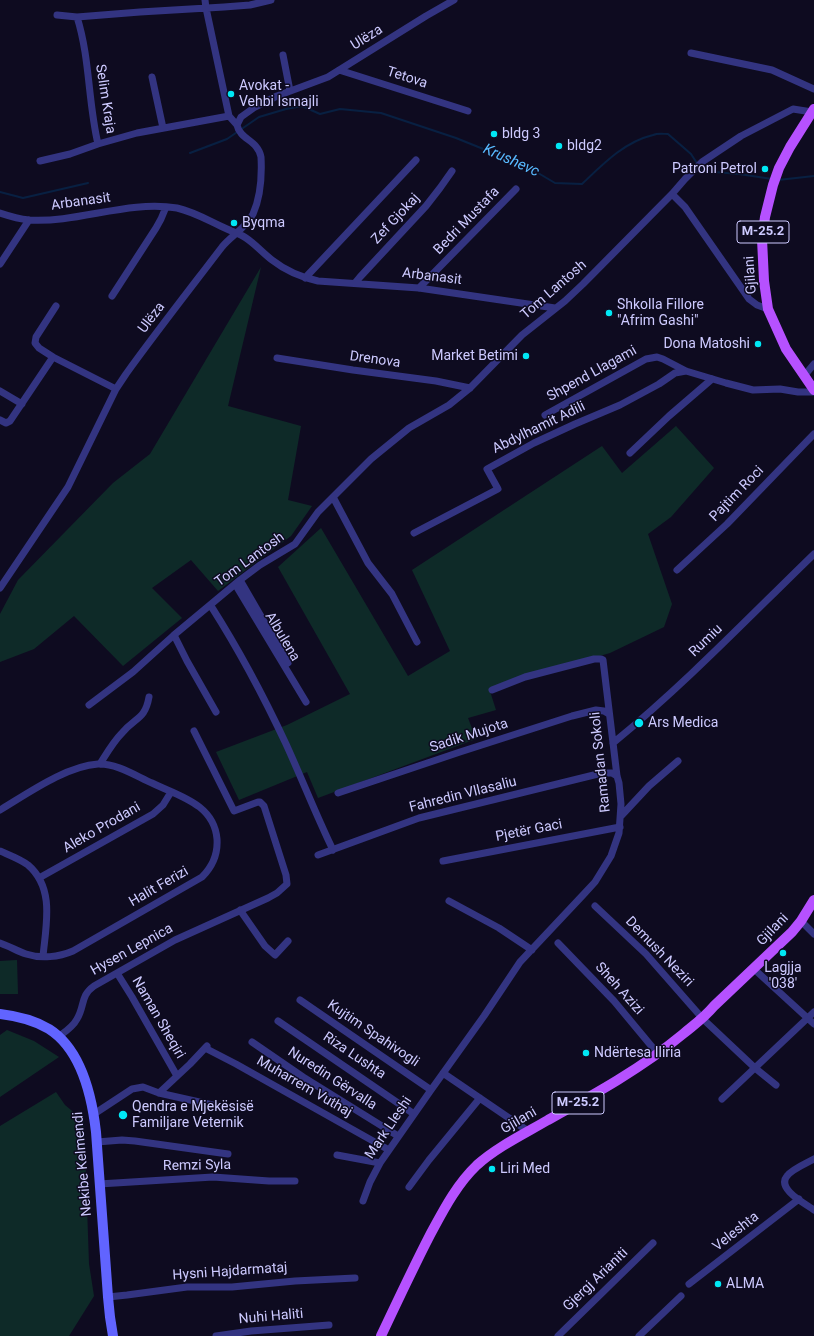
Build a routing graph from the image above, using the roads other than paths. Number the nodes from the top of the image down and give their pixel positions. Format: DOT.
graph roads {
  1 [pos="205,0"];
  2 [pos="271,0"];
  3 [pos="454,0"];
  4 [pos="206,8"];
  5 [pos="57,15"];
  6 [pos="77,17"];
  7 [pos="691,53"];
  8 [pos="283,55"];
  9 [pos="339,70"];
  10 [pos="152,77"];
  11 [pos="814,89"];
  12 [pos="290,91"];
  13 [pos="468,111"];
  14 [pos="813,111"];
  15 [pos="230,116"];
  16 [pos="163,128"];
  17 [pos="238,129"];
  18 [pos="98,144"];
  19 [pos="416,160"];
  20 [pos="40,161"];
  21 [pos="452,170"];
  22 [pos="516,189"];
  23 [pos="672,194"];
  24 [pos="166,207"];
  25 [pos="0,213"];
  26 [pos="29,220"];
  27 [pos="236,233"];
  28 [pos="0,264"];
  29 [pos="305,278"];
  30 [pos="355,283"];
  31 [pos="418,288"];
  32 [pos="112,296"];
  33 [pos="56,306"];
  34 [pos="555,308"];
  35 [pos="768,309"];
  36 [pos="53,357"];
  37 [pos="277,358"];
  38 [pos="814,364"];
  39 [pos="686,371"];
  40 [pos="804,376"];
  41 [pos="712,379"];
  42 [pos="470,388"];
  43 [pos="116,389"];
  44 [pos="0,391"];
  45 [pos="814,391"];
  46 [pos="22,404"];
  47 [pos="545,415"];
  48 [pos="0,420"];
  49 [pos="814,434"];
  50 [pos="630,453"];
  51 [pos="333,497"];
  52 [pos="414,533"];
  53 [pos="814,554"];
  54 [pos="677,570"];
  55 [pos="3,577"];
  56 [pos="238,582"];
  57 [pos="0,588"];
  58 [pos="210,606"];
  59 [pos="174,635"];
  60 [pos="417,642"];
  61 [pos="297,678"];
  62 [pos="492,690"];
  63 [pos="149,697"];
  64 [pos="306,702"];
  65 [pos="89,705"];
  66 [pos="216,712"];
  67 [pos="609,714"];
  68 [pos="194,731"];
  69 [pos="613,743"];
  70 [pos="678,761"];
  71 [pos="100,764"];
  72 [pos="617,776"];
  73 [pos="171,792"];
  74 [pos="338,793"];
  75 [pos="0,810"];
  76 [pos="621,816"];
  77 [pos="620,827"];
  78 [pos="333,850"];
  79 [pos="0,851"];
  80 [pos="318,856"];
  81 [pos="443,861"];
  82 [pos="39,878"];
  83 [pos="814,900"];
  84 [pos="449,901"];
  85 [pos="595,906"];
  86 [pos="240,910"];
  87 [pos="801,921"];
  88 [pos="814,934"];
  89 [pos="0,942"];
  90 [pos="288,942"];
  91 [pos="558,943"];
  92 [pos="532,950"];
  93 [pos="43,956"];
  94 [pos="754,969"];
  95 [pos="117,973"];
  96 [pos="300,1000"];
  97 [pos="814,1012"];
  98 [pos="0,1014"];
  99 [pos="808,1018"];
  100 [pos="703,1019"];
  101 [pos="278,1021"];
  102 [pos="814,1024"];
  103 [pos="58,1037"];
  104 [pos="252,1042"];
  105 [pos="658,1054"];
  106 [pos="755,1068"];
  107 [pos="443,1073"];
  108 [pos="177,1076"];
  109 [pos="776,1085"];
  110 [pos="431,1090"];
  111 [pos="159,1093"];
  112 [pos="480,1098"];
  113 [pos="722,1099"];
  114 [pos="226,1108"];
  115 [pos="94,1114"];
  116 [pos="414,1114"];
  117 [pos="528,1131"];
  118 [pos="398,1136"];
  119 [pos="97,1142"];
  120 [pos="389,1150"];
  121 [pos="228,1154"];
  122 [pos="336,1155"];
  123 [pos="814,1159"];
  124 [pos="380,1163"];
  125 [pos="295,1180"];
  126 [pos="99,1184"];
  127 [pos="409,1187"];
  128 [pos="799,1199"];
  129 [pos="363,1201"];
  130 [pos="814,1210"];
  131 [pos="653,1243"];
  132 [pos="355,1278"];
  133 [pos="689,1284"];
  134 [pos="681,1296"];
  135 [pos="108,1297"];
  136 [pos="329,1325"];
  137 [pos="113,1336"];
  138 [pos="216,1336"];
  139 [pos="382,1336"];
  140 [pos="558,1336"];
  141 [pos="639,1336"];
  1 -- 4 [label="street"];
  2 -- 4 [label="street"];
  3 -- 9 [label="street, Ulëza"];
  4 -- 6 [label="street"];
  4 -- 15 [label="street"];
  5 -- 6 [label="street"];
  6 -- 18 [label="street, Selim Kraja"];
  7 -- 11 [label="street"];
  8 -- 12 [label="street"];
  9 -- 12 [label="street, Ulëza"];
  9 -- 13 [label="street, Tetova"];
  10 -- 16 [label="street"];
  12 -- 17 [label="street, Ulëza"];
  14 -- 23 [label="street, Tom Lantosh"];
  14 -- 35 [label="main road, Gjilani / M-25.2"];
  15 -- 16 [label="street, Selim Kraja"];
  15 -- 17 [label="street"];
  16 -- 18 [label="street, Selim Kraja"];
  17 -- 27 [label="street, Ulëza"];
  18 -- 20 [label="street"];
  19 -- 29 [label="street"];
  21 -- 30 [label="street, Zef Gjokaj"];
  22 -- 31 [label="street, Bedri Mustafa"];
  23 -- 34 [label="street, Tom Lantosh"];
  23 -- 35 [label="street"];
  24 -- 26 [label="street, Arbanasit"];
  24 -- 27 [label="street, Arbanasit"];
  24 -- 32 [label="street"];
  25 -- 26 [label="street, Arbanasit"];
  26 -- 28 [label="street"];
  27 -- 29 [label="street, Arbanasit"];
  27 -- 43 [label="street, Ulëza"];
  29 -- 30 [label="street, Arbanasit"];
  30 -- 31 [label="street, Arbanasit"];
  31 -- 34 [label="street, Arbanasit"];
  33 -- 36 [label="street"];
  34 -- 42 [label="street, Tom Lantosh"];
  35 -- 40 [label="main road, Gjilani / M-25.2"];
  36 -- 43 [label="street"];
  36 -- 46 [label="street"];
  37 -- 42 [label="street, Drenova"];
  38 -- 40 [label="street"];
  39 -- 41 [label="street, Shpend Llagami"];
  39 -- 47 [label="street, Shpend Llagami"];
  39 -- 52 [label="street, Abdylhamit Adili"];
  40 -- 45 [label="main road, Gjilani / M-25.2"];
  41 -- 45 [label="street, Shpend Llagami"];
  41 -- 50 [label="street"];
  42 -- 51 [label="street, Tom Lantosh"];
  43 -- 55 [label="street, Ulëza"];
  44 -- 46 [label="street"];
  46 -- 48 [label="street"];
  49 -- 54 [label="street, Pajtim Roci"];
  51 -- 56 [label="street, Tom Lantosh"];
  51 -- 60 [label="street"];
  53 -- 69 [label="street, Rumiu"];
  55 -- 57 [label="street, Ulëza"];
  56 -- 58 [label="street, Tom Lantosh"];
  56 -- 61 [label="street, Albulena"];
  56 -- 64 [label="street, Albulena"];
  58 -- 59 [label="street, Tom Lantosh"];
  58 -- 78 [label="street"];
  59 -- 65 [label="street, Tom Lantosh"];
  59 -- 66 [label="street"];
  62 -- 67 [label="street, Ramadan Sokoli"];
  63 -- 71 [label="street"];
  67 -- 69 [label="street, Ramadan Sokoli"];
  67 -- 74 [label="street, Sadik Mujota"];
  68 -- 86 [label="street, Hysen Lepnica"];
  69 -- 72 [label="street, Ramadan Sokoli"];
  70 -- 76 [label="street"];
  71 -- 73 [label="street, Halit Ferizi"];
  71 -- 75 [label="street"];
  72 -- 76 [label="street, Ramadan Sokoli"];
  72 -- 78 [label="street, Fahredin Vllasaliu"];
  73 -- 82 [label="street, Aleko Prodani"];
  73 -- 93 [label="street, Halit Ferizi"];
  76 -- 77 [label="street, Ramadan Sokoli"];
  77 -- 81 [label="street, Pjetër Gaci"];
  77 -- 92 [label="street, Ramadan Sokoli"];
  78 -- 80 [label="street, Fahredin Vllasaliu"];
  79 -- 82 [label="street"];
  82 -- 93 [label="street"];
  83 -- 87 [label="main road, Gjilani / M-25.2"];
  84 -- 92 [label="street"];
  85 -- 100 [label="street, Demush Neziri"];
  86 -- 90 [label="street"];
  86 -- 95 [label="street, Hysen Lepnica"];
  87 -- 88 [label="street"];
  87 -- 94 [label="main road, Gjilani / M-25.2"];
  89 -- 93 [label="street, Halit Ferizi"];
  91 -- 105 [label="street, Sheh Azizi"];
  92 -- 107 [label="street, Ramadan Sokoli"];
  94 -- 99 [label="street"];
  94 -- 100 [label="main road, Gjilani / M-25.2"];
  95 -- 103 [label="street, Hysen Lepnica"];
  95 -- 108 [label="street, Naman Sheqiri"];
  96 -- 110 [label="street, Kujtim Spahivogli"];
  97 -- 99 [label="street"];
  98 -- 103 [label="street, Nekibe Kelmendi"];
  99 -- 102 [label="street"];
  99 -- 106 [label="street"];
  100 -- 105 [label="main road, Gjilani / M-25.2"];
  100 -- 106 [label="street, Demush Neziri"];
  101 -- 116 [label="street, Riza Lushta"];
  103 -- 115 [label="street, Nekibe Kelmendi"];
  104 -- 118 [label="street, Nuredin Gërvalla"];
  105 -- 117 [label="main road, Gjilani / M-25.2"];
  106 -- 109 [label="street, Demush Neziri"];
  106 -- 113 [label="street"];
  107 -- 110 [label="street, Mark Lleshi"];
  107 -- 112 [label="street"];
  108 -- 111 [label="street, Muharrem Vuthaj"];
  108 -- 120 [label="street, Muharrem Vuthaj"];
  110 -- 116 [label="street, Mark Lleshi"];
  111 -- 114 [label="street"];
  111 -- 115 [label="street"];
  112 -- 117 [label="street"];
  112 -- 127 [label="street"];
  115 -- 119 [label="street, Nekibe Kelmendi"];
  116 -- 118 [label="street, Mark Lleshi"];
  117 -- 139 [label="main road, Gjilani / M-25.2"];
  118 -- 120 [label="street, Mark Lleshi"];
  119 -- 121 [label="street"];
  119 -- 126 [label="street, Nekibe Kelmendi"];
  120 -- 124 [label="street, Mark Lleshi"];
  122 -- 124 [label="street"];
  123 -- 128 [label="street"];
  124 -- 129 [label="street, Mark Lleshi"];
  125 -- 126 [label="street, Remzi Syla"];
  126 -- 135 [label="street, Nekibe Kelmendi"];
  128 -- 130 [label="street"];
  128 -- 133 [label="street, Veleshta"];
  131 -- 140 [label="street, Gjergj Arianiti"];
  132 -- 135 [label="street, Hysni Hajdarmataj"];
  134 -- 141 [label="street"];
  135 -- 137 [label="street, Nekibe Kelmendi"];
  136 -- 138 [label="street, Nuhi Haliti"];
}
